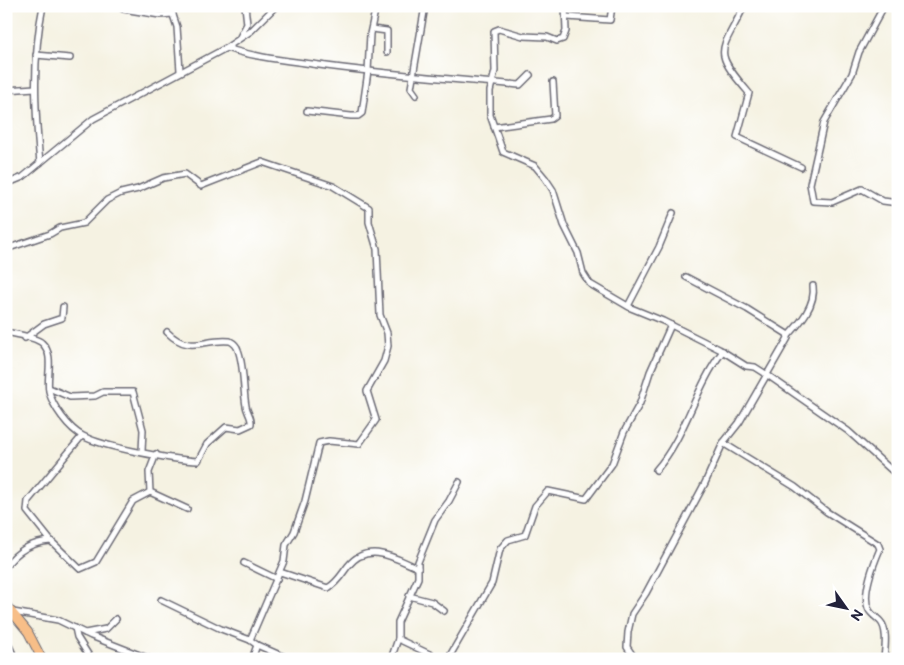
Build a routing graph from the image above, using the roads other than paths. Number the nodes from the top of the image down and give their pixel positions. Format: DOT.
graph roads {
  1 [pos="43,6"];
  2 [pos="170,6"];
  3 [pos="245,6"];
  4 [pos="276,6"];
  5 [pos="376,6"];
  6 [pos="425,6"];
  7 [pos="565,6"];
  8 [pos="612,6"];
  9 [pos="744,6"];
  10 [pos="884,6"];
  11 [pos="123,9"];
  12 [pos="173,14"];
  13 [pos="567,17"];
  14 [pos="372,29"];
  15 [pos="239,40"];
  16 [pos="226,48"];
  17 [pos="387,52"];
  18 [pos="36,55"];
  19 [pos="70,58"];
  20 [pos="180,71"];
  21 [pos="368,71"];
  22 [pos="415,75"];
  23 [pos="530,75"];
  24 [pos="492,82"];
  25 [pos="553,82"];
  26 [pos="35,88"];
  27 [pos="6,90"];
  28 [pos="416,96"];
  29 [pos="307,111"];
  30 [pos="494,127"];
  31 [pos="40,163"];
  32 [pos="801,167"];
  33 [pos="6,184"];
  34 [pos="898,203"];
  35 [pos="673,213"];
  36 [pos="6,249"];
  37 [pos="686,277"];
  38 [pos="813,286"];
  39 [pos="628,306"];
  40 [pos="63,307"];
  41 [pos="671,325"];
  42 [pos="6,332"];
  43 [pos="167,332"];
  44 [pos="788,336"];
  45 [pos="25,338"];
  46 [pos="723,351"];
  47 [pos="766,374"];
  48 [pos="49,388"];
  49 [pos="82,436"];
  50 [pos="723,443"];
  51 [pos="142,451"];
  52 [pos="156,454"];
  53 [pos="656,470"];
  54 [pos="898,476"];
  55 [pos="459,482"];
  56 [pos="150,492"];
  57 [pos="187,509"];
  58 [pos="51,541"];
  59 [pos="244,563"];
  60 [pos="6,566"];
  61 [pos="418,568"];
  62 [pos="280,572"];
  63 [pos="276,579"];
  64 [pos="409,596"];
  65 [pos="162,600"];
  66 [pos="6,605"];
  67 [pos="444,611"];
  68 [pos="13,612"];
  69 [pos="116,619"];
  70 [pos="6,622"];
  71 [pos="74,628"];
  72 [pos="84,632"];
  73 [pos="6,639"];
  74 [pos="398,639"];
  75 [pos="250,640"];
  76 [pos="257,646"];
  77 [pos="9,651"];
  78 [pos="15,659"];
  79 [pos="42,659"];
  80 [pos="91,659"];
  81 [pos="150,659"];
  82 [pos="252,659"];
  83 [pos="289,659"];
  84 [pos="391,659"];
  85 [pos="440,659"];
  86 [pos="448,659"];
  87 [pos="635,659"];
  88 [pos="884,659"];
  1 -- 18 [label="street"];
  2 -- 12 [label="street"];
  3 -- 15 [label="street"];
  4 -- 15 [label="street"];
  5 -- 14 [label="street"];
  6 -- 22 [label="street"];
  7 -- 13 [label="street"];
  8 -- 13 [label="street"];
  9 -- 32 [label="street"];
  10 -- 34 [label="street"];
  11 -- 12 [label="street"];
  12 -- 20 [label="street"];
  13 -- 24 [label="street"];
  14 -- 17 [label="street"];
  14 -- 21 [label="street"];
  15 -- 16 [label="street"];
  16 -- 20 [label="street"];
  16 -- 21 [label="street"];
  18 -- 19 [label="street"];
  18 -- 26 [label="street"];
  20 -- 31 [label="street"];
  21 -- 22 [label="street"];
  21 -- 29 [label="street"];
  22 -- 24 [label="street"];
  22 -- 28 [label="street"];
  23 -- 24 [label="street"];
  24 -- 30 [label="street"];
  25 -- 30 [label="street"];
  26 -- 27 [label="street"];
  26 -- 31 [label="street"];
  30 -- 39 [label="street"];
  31 -- 33 [label="street"];
  35 -- 39 [label="street"];
  36 -- 62 [label="street"];
  37 -- 44 [label="street"];
  38 -- 44 [label="street"];
  39 -- 41 [label="street"];
  40 -- 45 [label="street"];
  41 -- 46 [label="street"];
  41 -- 86 [label="street"];
  42 -- 45 [label="street"];
  43 -- 52 [label="street"];
  44 -- 47 [label="street"];
  45 -- 48 [label="street"];
  46 -- 47 [label="street"];
  46 -- 53 [label="street"];
  47 -- 50 [label="street"];
  47 -- 54 [label="street"];
  48 -- 49 [label="street"];
  48 -- 51 [label="street"];
  49 -- 51 [label="street"];
  49 -- 58 [label="street"];
  50 -- 87 [label="street"];
  50 -- 88 [label="street"];
  51 -- 52 [label="street"];
  52 -- 56 [label="street"];
  55 -- 61 [label="street"];
  56 -- 57 [label="street"];
  56 -- 58 [label="street"];
  58 -- 60 [label="street"];
  59 -- 63 [label="street"];
  61 -- 62 [label="street"];
  61 -- 64 [label="street"];
  62 -- 63 [label="street"];
  63 -- 75 [label="street"];
  64 -- 67 [label="street"];
  64 -- 74 [label="street"];
  65 -- 75 [label="street"];
  66 -- 68 [label="highway"];
  68 -- 70 [label="street"];
  68 -- 71 [label="street"];
  68 -- 79 [label="highway"];
  69 -- 72 [label="street"];
  71 -- 72 [label="street"];
  71 -- 80 [label="street"];
  72 -- 81 [label="street"];
  73 -- 77 [label="street"];
  74 -- 84 [label="street"];
  74 -- 85 [label="street"];
  75 -- 76 [label="street"];
  76 -- 82 [label="street"];
  76 -- 83 [label="street"];
  77 -- 78 [label="street"];
}
